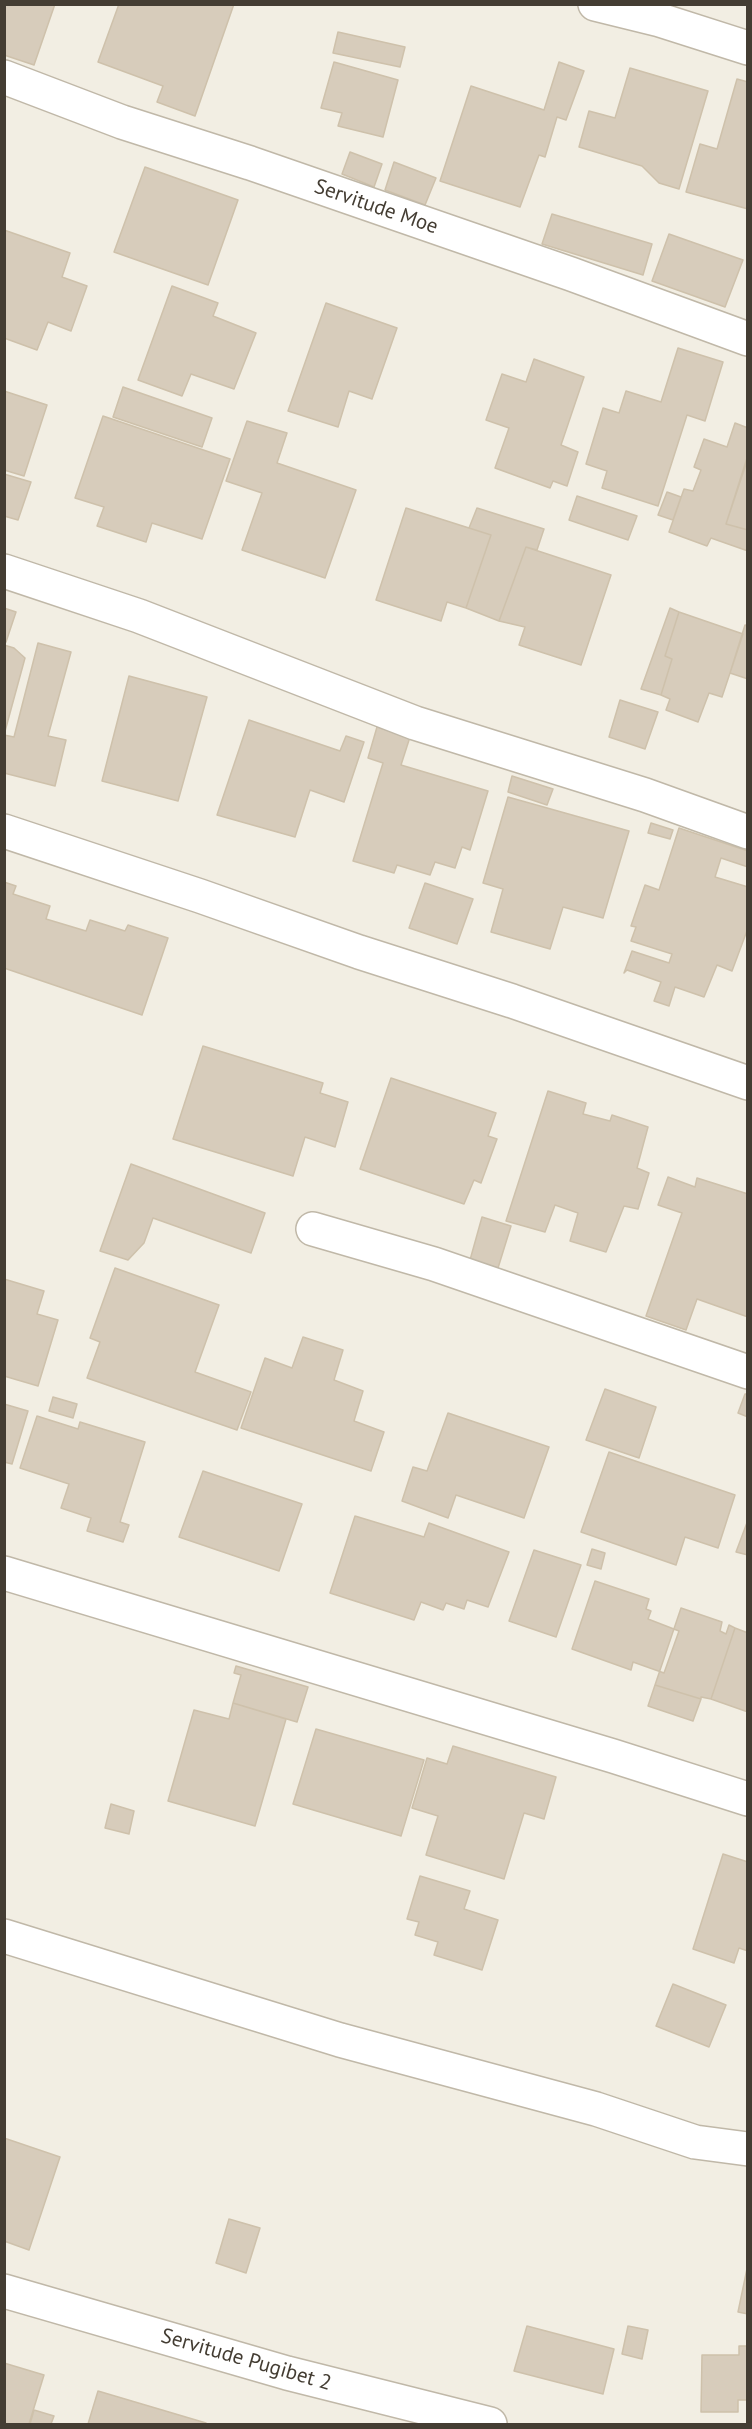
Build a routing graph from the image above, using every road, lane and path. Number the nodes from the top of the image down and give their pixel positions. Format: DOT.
graph roads {
  1 [pos="595,4"];
  2 [pos="747,48"];
  3 [pos="4,77"];
  4 [pos="747,339"];
  5 [pos="4,571"];
  6 [pos="4,831"];
  7 [pos="747,832"];
  8 [pos="747,1083"];
  9 [pos="313,1229"];
  10 [pos="747,1372"];
  11 [pos="4,1573"];
  12 [pos="747,1799"];
  13 [pos="4,1936"];
  14 [pos="747,2148"];
  15 [pos="4,2291"];
  16 [pos="490,2424"];
  1 -- 2 [label="street"];
  3 -- 4 [label="street, Servitude Moe"];
  5 -- 7 [label="street"];
  6 -- 8 [label="street"];
  9 -- 10 [label="street"];
  11 -- 12 [label="street"];
  13 -- 14 [label="street"];
  15 -- 16 [label="street, Servitude Pugibet 2"];
}
